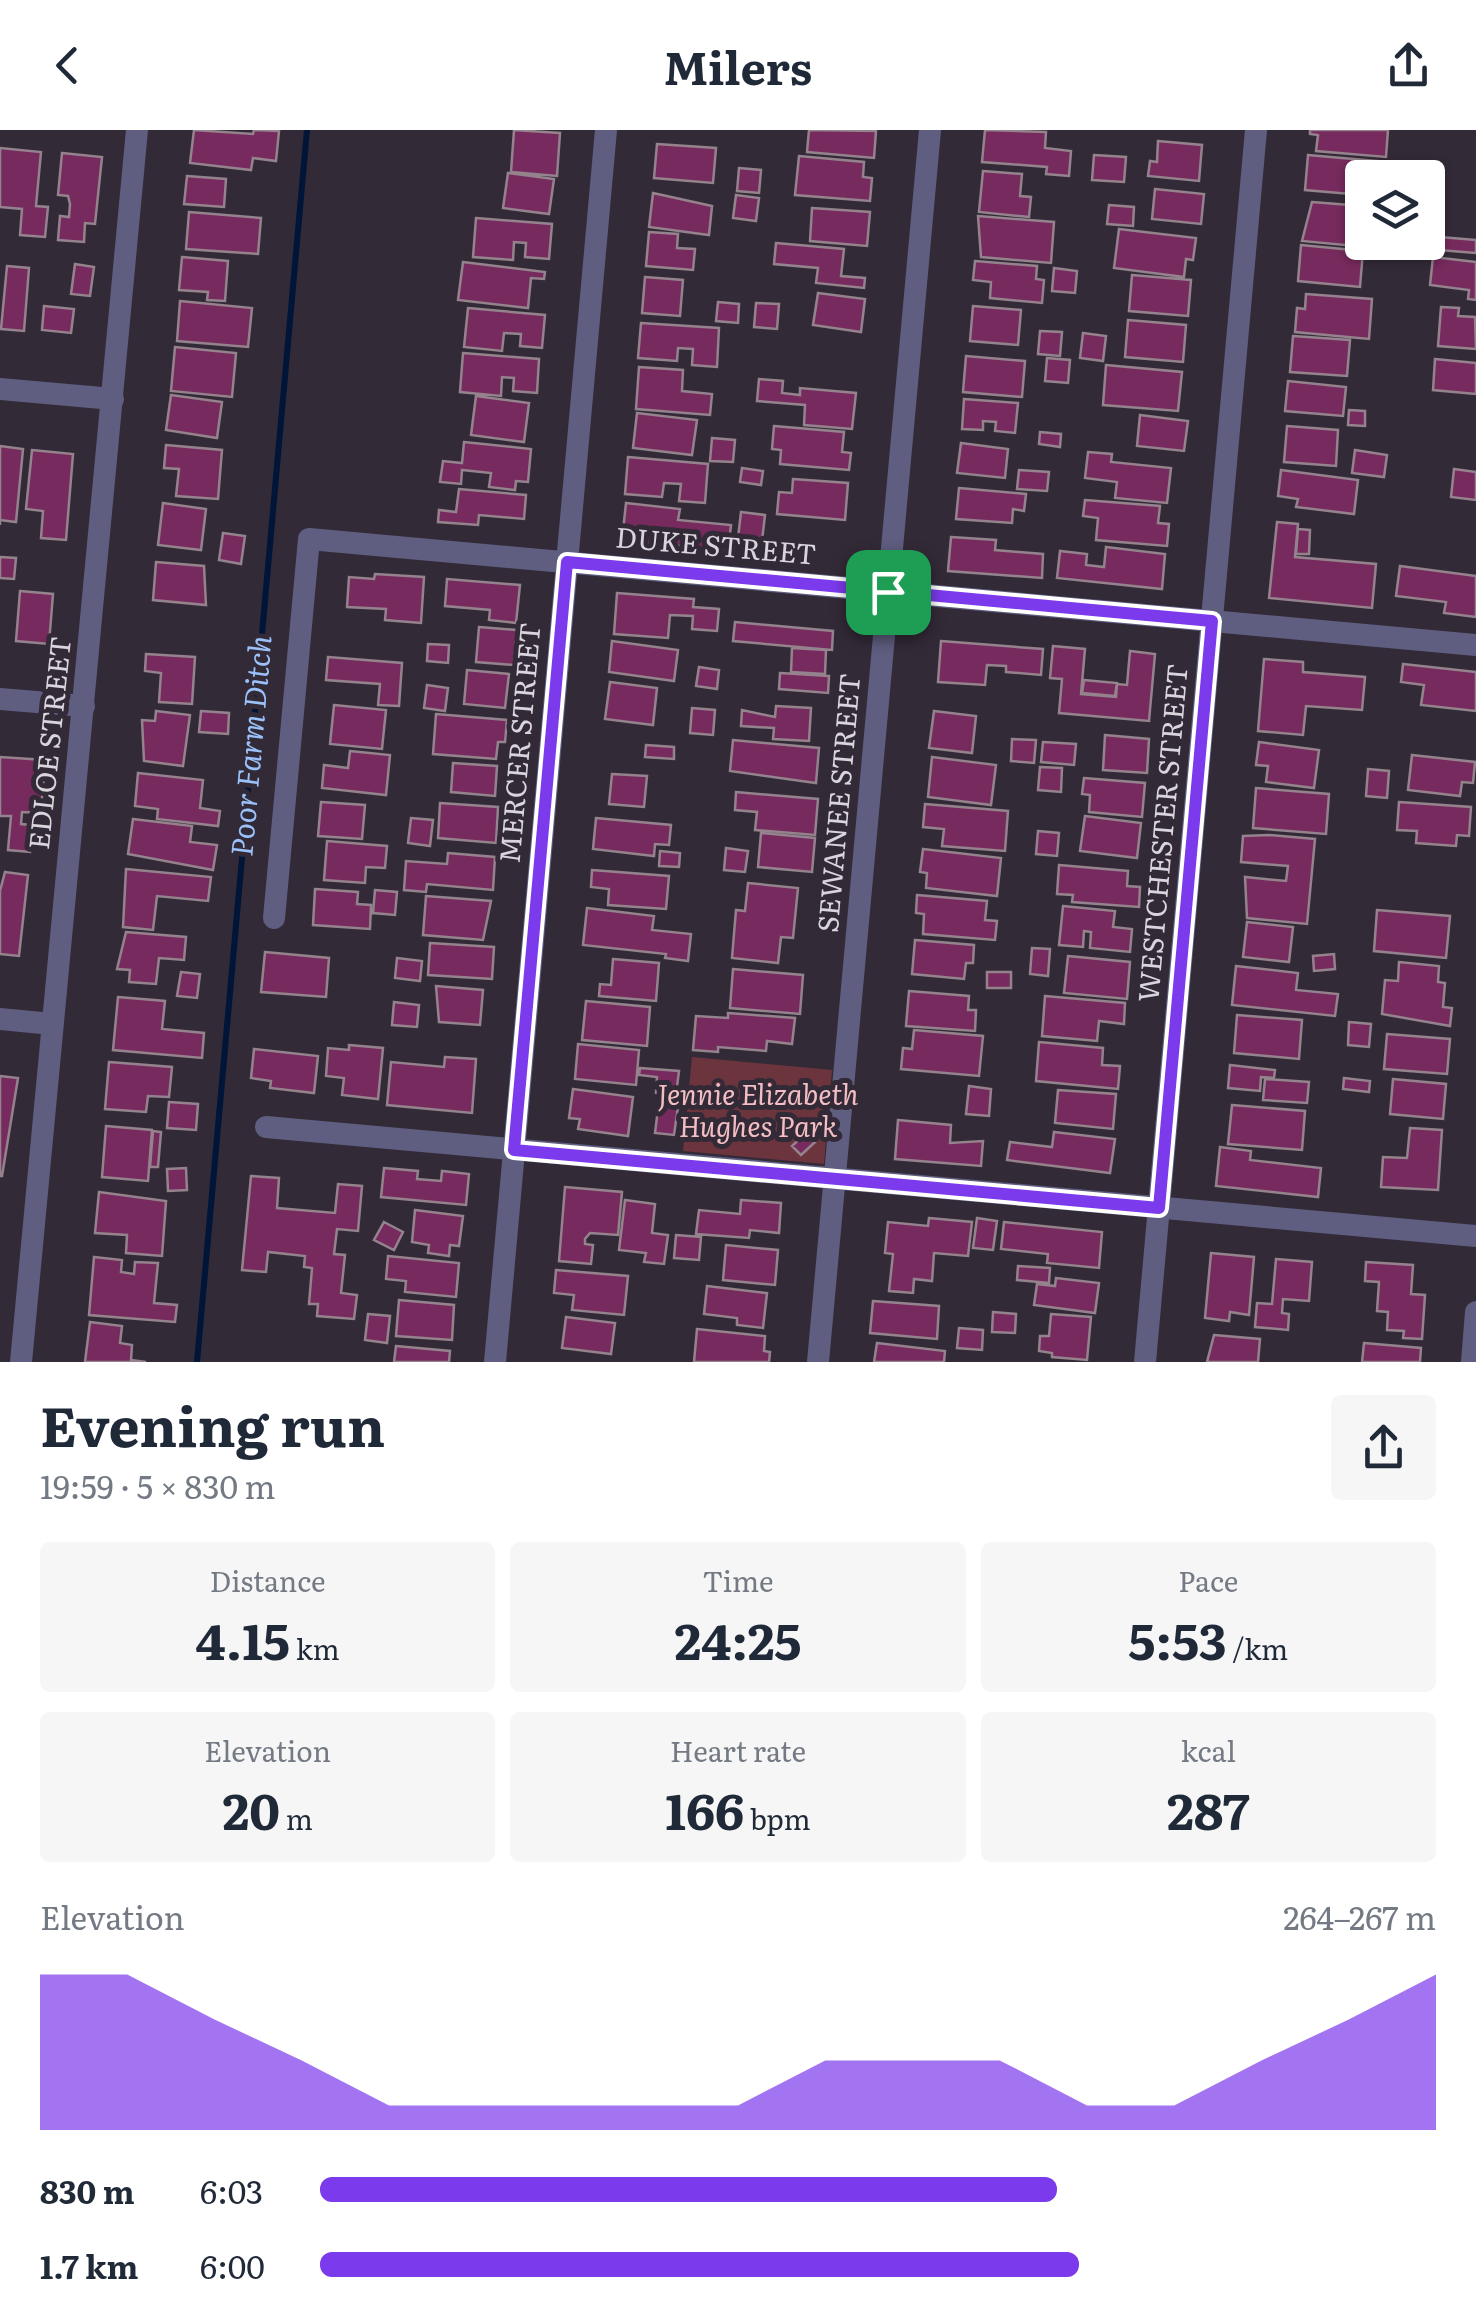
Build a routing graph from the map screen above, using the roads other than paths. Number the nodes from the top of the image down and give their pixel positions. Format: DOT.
graph roads {
  1 [pos="136,130"];
  2 [pos="606,130"];
  3 [pos="930,130"];
  4 [pos="1256,130"];
  5 [pos="0,388"];
  6 [pos="113,398"];
  7 [pos="567,562"];
  8 [pos="888,592"];
  9 [pos="1212,621"];
  10 [pos="1476,645"];
  11 [pos="0,699"];
  12 [pos="84,706"];
  13 [pos="274,918"];
  14 [pos="0,1019"];
  15 [pos="52,1024"];
  16 [pos="266,1127"];
  17 [pos="514,1150"];
  18 [pos="835,1178"];
  19 [pos="1159,1208"];
  20 [pos="1476,1236"];
  21 [pos="1476,1312"];
  22 [pos="15,1352"];
  23 [pos="495,1362"];
  24 [pos="818,1362"];
  25 [pos="1145,1362"];
  26 [pos="1472,1362"];
  1 -- 6 [label="street, EDLOE STREET"];
  2 -- 7 [label="street, MERCER STREET"];
  3 -- 8 [label="street, SEWANEE STREET"];
  4 -- 9 [label="street, WESTCHESTER STREET"];
  5 -- 6 [label="street"];
  6 -- 12 [label="street, EDLOE STREET"];
  7 -- 8 [label="street, DUKE STREET"];
  7 -- 13 [label="street, DUKE STREET"];
  7 -- 17 [label="street, MERCER STREET"];
  8 -- 9 [label="street, DUKE STREET"];
  8 -- 18 [label="street, SEWANEE STREET"];
  9 -- 10 [label="street, DUKE STREET"];
  9 -- 19 [label="street, WESTCHESTER STREET"];
  11 -- 12 [label="street"];
  12 -- 15 [label="street, EDLOE STREET"];
  14 -- 15 [label="street"];
  15 -- 22 [label="street, EDLOE STREET"];
  16 -- 17 [label="street"];
  17 -- 18 [label="street"];
  17 -- 23 [label="street, MERCER STREET"];
  18 -- 19 [label="street"];
  18 -- 24 [label="street, SEWANEE STREET"];
  19 -- 20 [label="street"];
  19 -- 25 [label="street, WESTCHESTER STREET"];
  21 -- 26 [label="street"];
}
